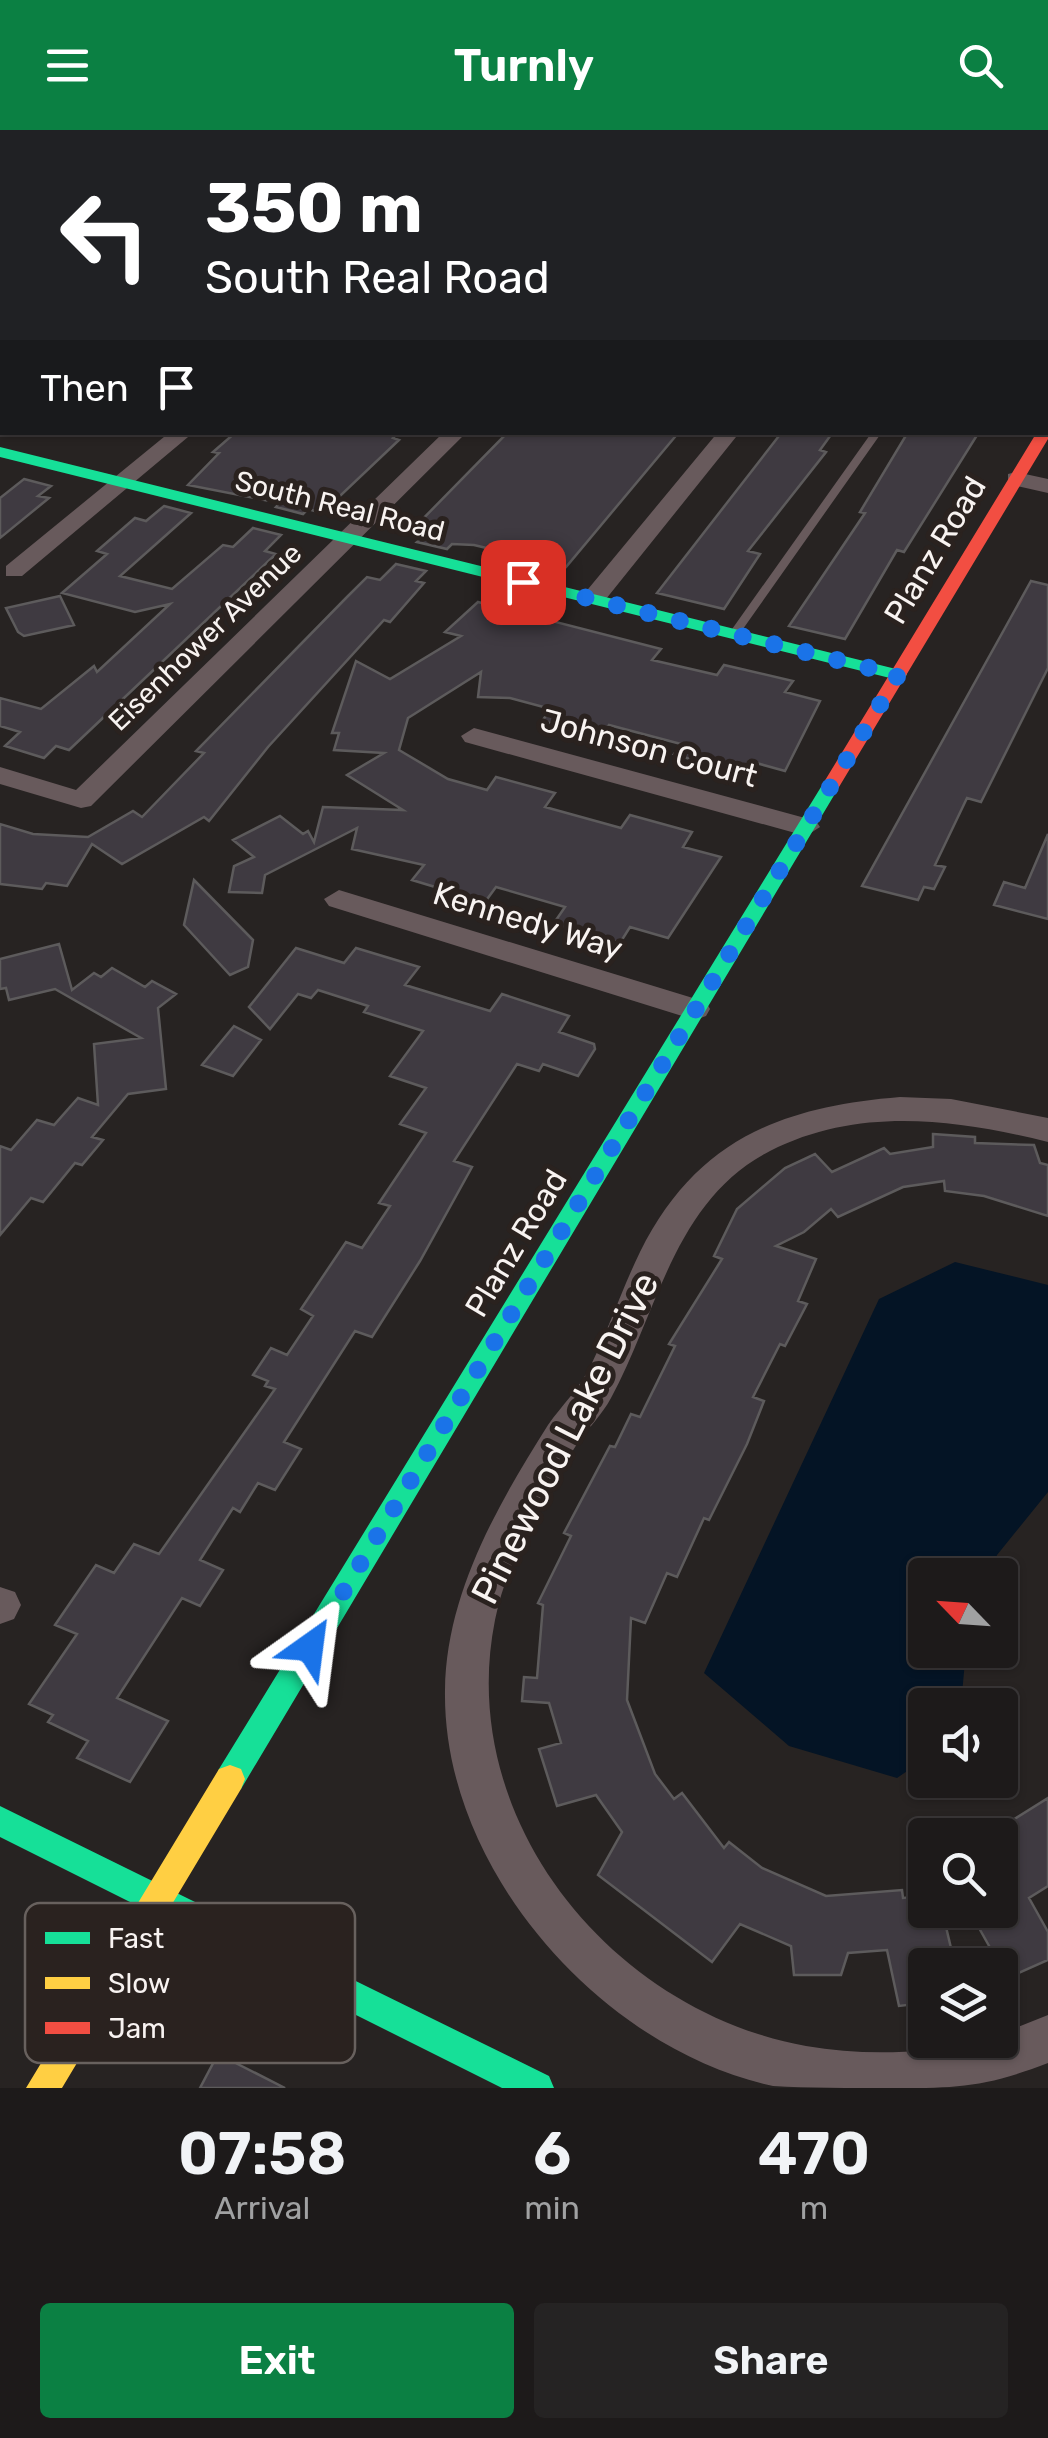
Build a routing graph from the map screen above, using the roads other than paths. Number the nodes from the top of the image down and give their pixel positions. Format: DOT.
graph roads {
  1 [pos="180,435"];
  2 [pos="454,435"];
  3 [pos="728,435"];
  4 [pos="875,435"];
  5 [pos="1045,436"];
  6 [pos="0,452"];
  7 [pos="1016,479"];
  8 [pos="122,482"];
  9 [pos="1048,486"];
  10 [pos="348,538"];
  11 [pos="14,571"];
  12 [pos="593,599"];
  13 [pos="734,634"];
  14 [pos="898,675"];
  15 [pos="474,736"];
  16 [pos="0,775"];
  17 [pos="806,827"];
  18 [pos="339,899"];
  19 [pos="696,1010"];
  20 [pos="1048,1130"];
  21 [pos="0,1821"];
  22 [pos="157,1899"];
  23 [pos="155,1903"];
  24 [pos="164,1903"];
  25 [pos="355,2007"];
  26 [pos="1048,2039"];
  27 [pos="58,2063"];
  28 [pos="479,2075"];
  29 [pos="43,2088"];
  30 [pos="537,2088"];
  1 -- 8 [label="street"];
  2 -- 10 [label="street, Eisenhower Avenue"];
  3 -- 12 [label="street"];
  4 -- 13 [label="lane"];
  5 -- 7 [label="main road, Planz Road"];
  6 -- 8 [label="main road, South Real Road"];
  7 -- 9 [label="street"];
  7 -- 14 [label="main road, Planz Road"];
  8 -- 10 [label="main road, South Real Road"];
  8 -- 11 [label="street"];
  10 -- 12 [label="main road, South Real Road"];
  10 -- 16 [label="street, Eisenhower Avenue"];
  12 -- 13 [label="main road, South Real Road"];
  13 -- 14 [label="main road, South Real Road"];
  14 -- 17 [label="main road, Planz Road"];
  15 -- 17 [label="street, Johnson Court"];
  17 -- 19 [label="main road, Planz Road"];
  18 -- 19 [label="street, Kennedy Way"];
  19 -- 22 [label="main road, Planz Road"];
  20 -- 26 [label="street, Pinewood Lake Drive"];
  21 -- 22 [label="main road"];
  22 -- 23 [label="main road, Planz Road"];
  22 -- 24 [label="main road"];
  25 -- 28 [label="main road"];
  27 -- 29 [label="main road, Planz Road"];
  28 -- 30 [label="main road"];
}
